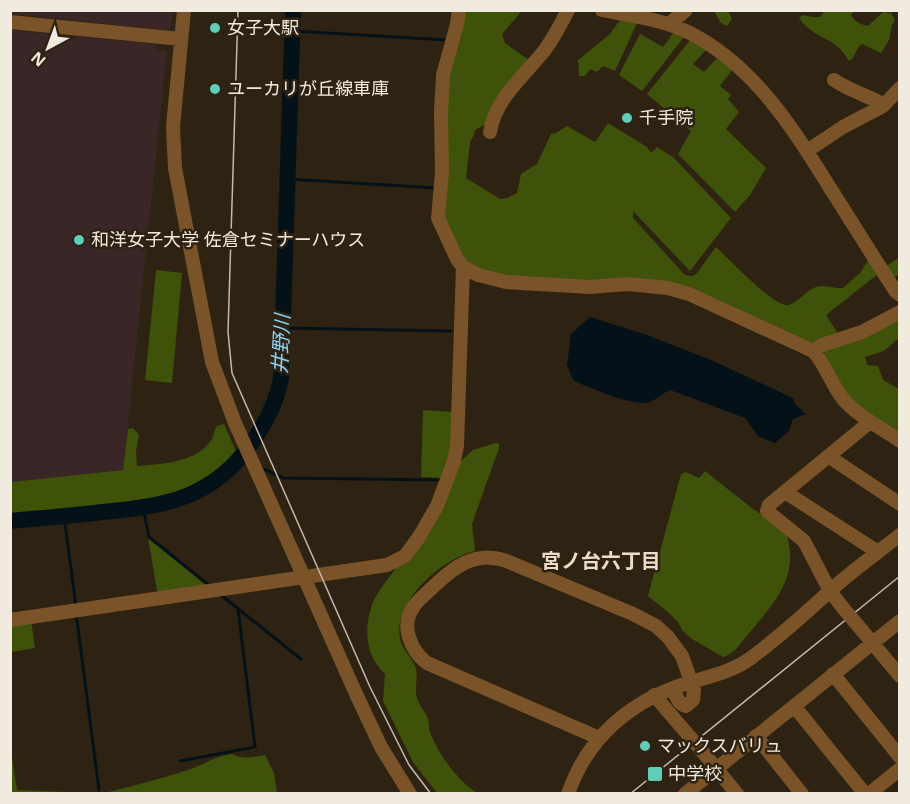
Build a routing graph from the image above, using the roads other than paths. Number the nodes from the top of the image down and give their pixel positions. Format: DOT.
graph roads {
  1 [pos="184,10"];
  2 [pos="459,10"];
  3 [pos="567,10"];
  4 [pos="602,10"];
  5 [pos="686,10"];
  6 [pos="10,22"];
  7 [pos="669,24"];
  8 [pos="181,39"];
  9 [pos="834,80"];
  10 [pos="900,88"];
  11 [pos="884,105"];
  12 [pos="490,132"];
  13 [pos="807,151"];
  14 [pos="463,267"];
  15 [pos="900,295"];
  16 [pos="900,312"];
  17 [pos="813,351"];
  18 [pos="870,422"];
  19 [pos="900,441"];
  20 [pos="828,456"];
  21 [pos="785,492"];
  22 [pos="900,504"];
  23 [pos="900,535"];
  24 [pos="878,552"];
  25 [pos="830,591"];
  26 [pos="10,620"];
  27 [pos="900,621"];
  28 [pos="872,643"];
  29 [pos="833,674"];
  30 [pos="900,676"];
  31 [pos="691,682"];
  32 [pos="673,688"];
  33 [pos="654,695"];
  34 [pos="794,706"];
  35 [pos="756,736"];
  36 [pos="599,738"];
  37 [pos="900,757"];
  38 [pos="717,768"];
  39 [pos="900,769"];
  40 [pos="410,794"];
  41 [pos="568,794"];
  42 [pos="685,794"];
  43 [pos="737,794"];
  44 [pos="802,794"];
  45 [pos="867,794"];
  1 -- 8 [label="street"];
  2 -- 14 [label="street"];
  3 -- 12 [label="street"];
  4 -- 7 [label="street"];
  5 -- 7 [label="street"];
  6 -- 8 [label="street"];
  7 -- 13 [label="street"];
  8 -- 40 [label="street, bridge"];
  9 -- 11 [label="street"];
  10 -- 11 [label="street"];
  11 -- 13 [label="street"];
  13 -- 15 [label="street"];
  14 -- 17 [label="street"];
  14 -- 26 [label="street"];
  16 -- 17 [label="street"];
  17 -- 18 [label="street"];
  18 -- 19 [label="street"];
  18 -- 20 [label="street"];
  20 -- 21 [label="street"];
  20 -- 22 [label="street"];
  21 -- 24 [label="street"];
  21 -- 25 [label="street"];
  23 -- 24 [label="street"];
  24 -- 25 [label="street"];
  25 -- 28 [label="street, bridge"];
  25 -- 31 [label="street"];
  27 -- 28 [label="street"];
  28 -- 29 [label="street"];
  28 -- 30 [label="street"];
  29 -- 34 [label="street"];
  29 -- 37 [label="street"];
  31 -- 32 [label="street"];
  31 -- 32 [label="street"];
  31 -- 36 [label="street"];
  32 -- 33 [label="street"];
  33 -- 36 [label="street"];
  33 -- 38 [label="street, bridge"];
  34 -- 35 [label="street"];
  34 -- 45 [label="street"];
  35 -- 38 [label="street"];
  35 -- 44 [label="street"];
  36 -- 41 [label="street"];
  38 -- 42 [label="street"];
  38 -- 43 [label="street"];
  39 -- 45 [label="street"];
}
